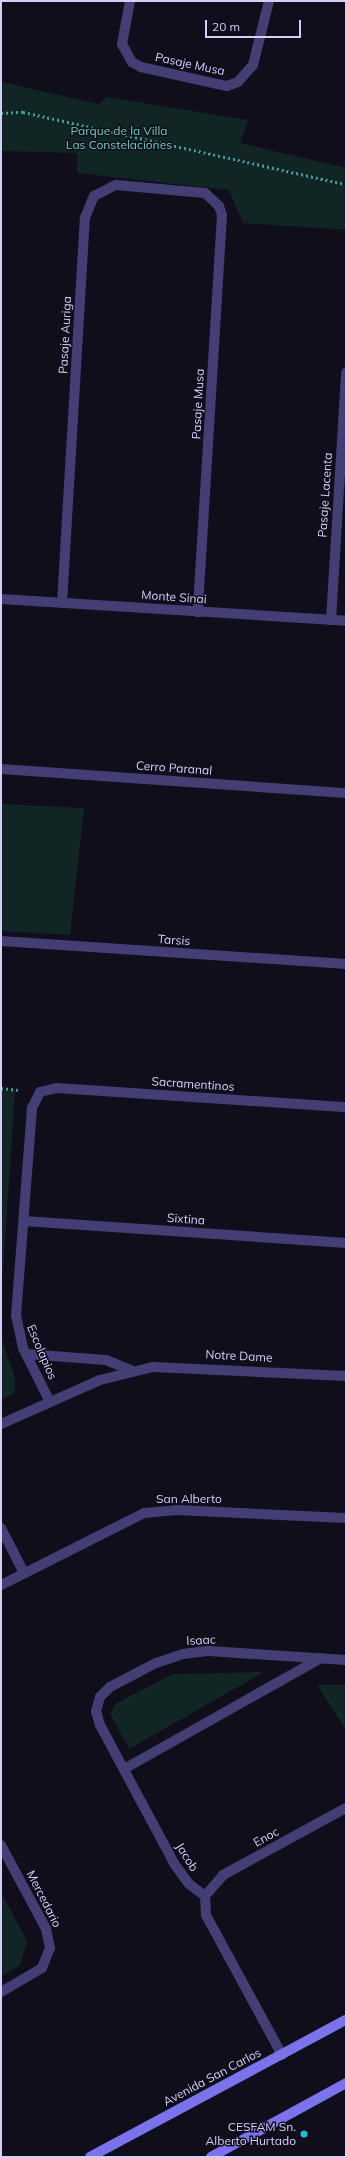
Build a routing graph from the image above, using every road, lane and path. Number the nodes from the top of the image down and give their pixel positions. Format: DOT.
graph roads {
  1 [pos="130,1"];
  2 [pos="269,1"];
  3 [pos="1,113"];
  4 [pos="346,184"];
  5 [pos="213,199"];
  6 [pos="346,372"];
  7 [pos="1,599"];
  8 [pos="62,603"];
  9 [pos="198,612"];
  10 [pos="330,620"];
  11 [pos="346,622"];
  12 [pos="1,769"];
  13 [pos="346,793"];
  14 [pos="1,941"];
  15 [pos="346,964"];
  16 [pos="40,1092"];
  17 [pos="346,1107"];
  18 [pos="24,1221"];
  19 [pos="346,1243"];
  20 [pos="26,1354"];
  21 [pos="131,1370"];
  22 [pos="346,1376"];
  23 [pos="50,1402"];
  24 [pos="1,1424"];
  25 [pos="346,1518"];
  26 [pos="1,1528"];
  27 [pos="24,1573"];
  28 [pos="1,1585"];
  29 [pos="321,1658"];
  30 [pos="346,1660"];
  31 [pos="97,1703"];
  32 [pos="124,1769"];
  33 [pos="346,1808"];
  34 [pos="1,1845"];
  35 [pos="205,1896"];
  36 [pos="1,1992"];
  37 [pos="346,2020"];
  38 [pos="282,2054"];
  39 [pos="346,2083"];
  40 [pos="90,2157"];
  41 [pos="211,2157"];
  1 -- 2 [label="street, Pasaje Musa"];
  3 -- 4 [label="path"];
  5 -- 8 [label="street, Pasaje Auriga"];
  5 -- 9 [label="street, Pasaje Musa"];
  6 -- 10 [label="street, Pasaje Lacenta"];
  7 -- 8 [label="street, Monte Sinai"];
  8 -- 9 [label="street, Monte Sinai"];
  9 -- 10 [label="street, Monte Sinai"];
  10 -- 11 [label="street, Monte Sinai"];
  12 -- 13 [label="street, Cerro Paranal"];
  14 -- 15 [label="street, Tarsis"];
  16 -- 17 [label="street, Sacramentinos"];
  16 -- 18 [label="street, Escolapios"];
  18 -- 19 [label="street, Sixtina"];
  18 -- 20 [label="street, Escolapios"];
  20 -- 21 [label="street, Notre Dame"];
  20 -- 23 [label="street, Escolapios"];
  21 -- 22 [label="street, Notre Dame"];
  21 -- 23 [label="street, Notre Dame"];
  23 -- 24 [label="street"];
  25 -- 27 [label="street, San Alberto"];
  26 -- 27 [label="street"];
  27 -- 28 [label="street, San Alberto"];
  29 -- 30 [label="street, Isaac"];
  29 -- 31 [label="street, Isaac"];
  29 -- 32 [label="street"];
  31 -- 32 [label="street, Jacob"];
  32 -- 35 [label="street, Jacob"];
  33 -- 35 [label="street, Enoc"];
  34 -- 36 [label="street, Mercedario"];
  35 -- 38 [label="street"];
  37 -- 38 [label="main road, Avenida San Carlos"];
  38 -- 40 [label="main road, Avenida San Carlos"];
  39 -- 41 [label="main road"];
}
